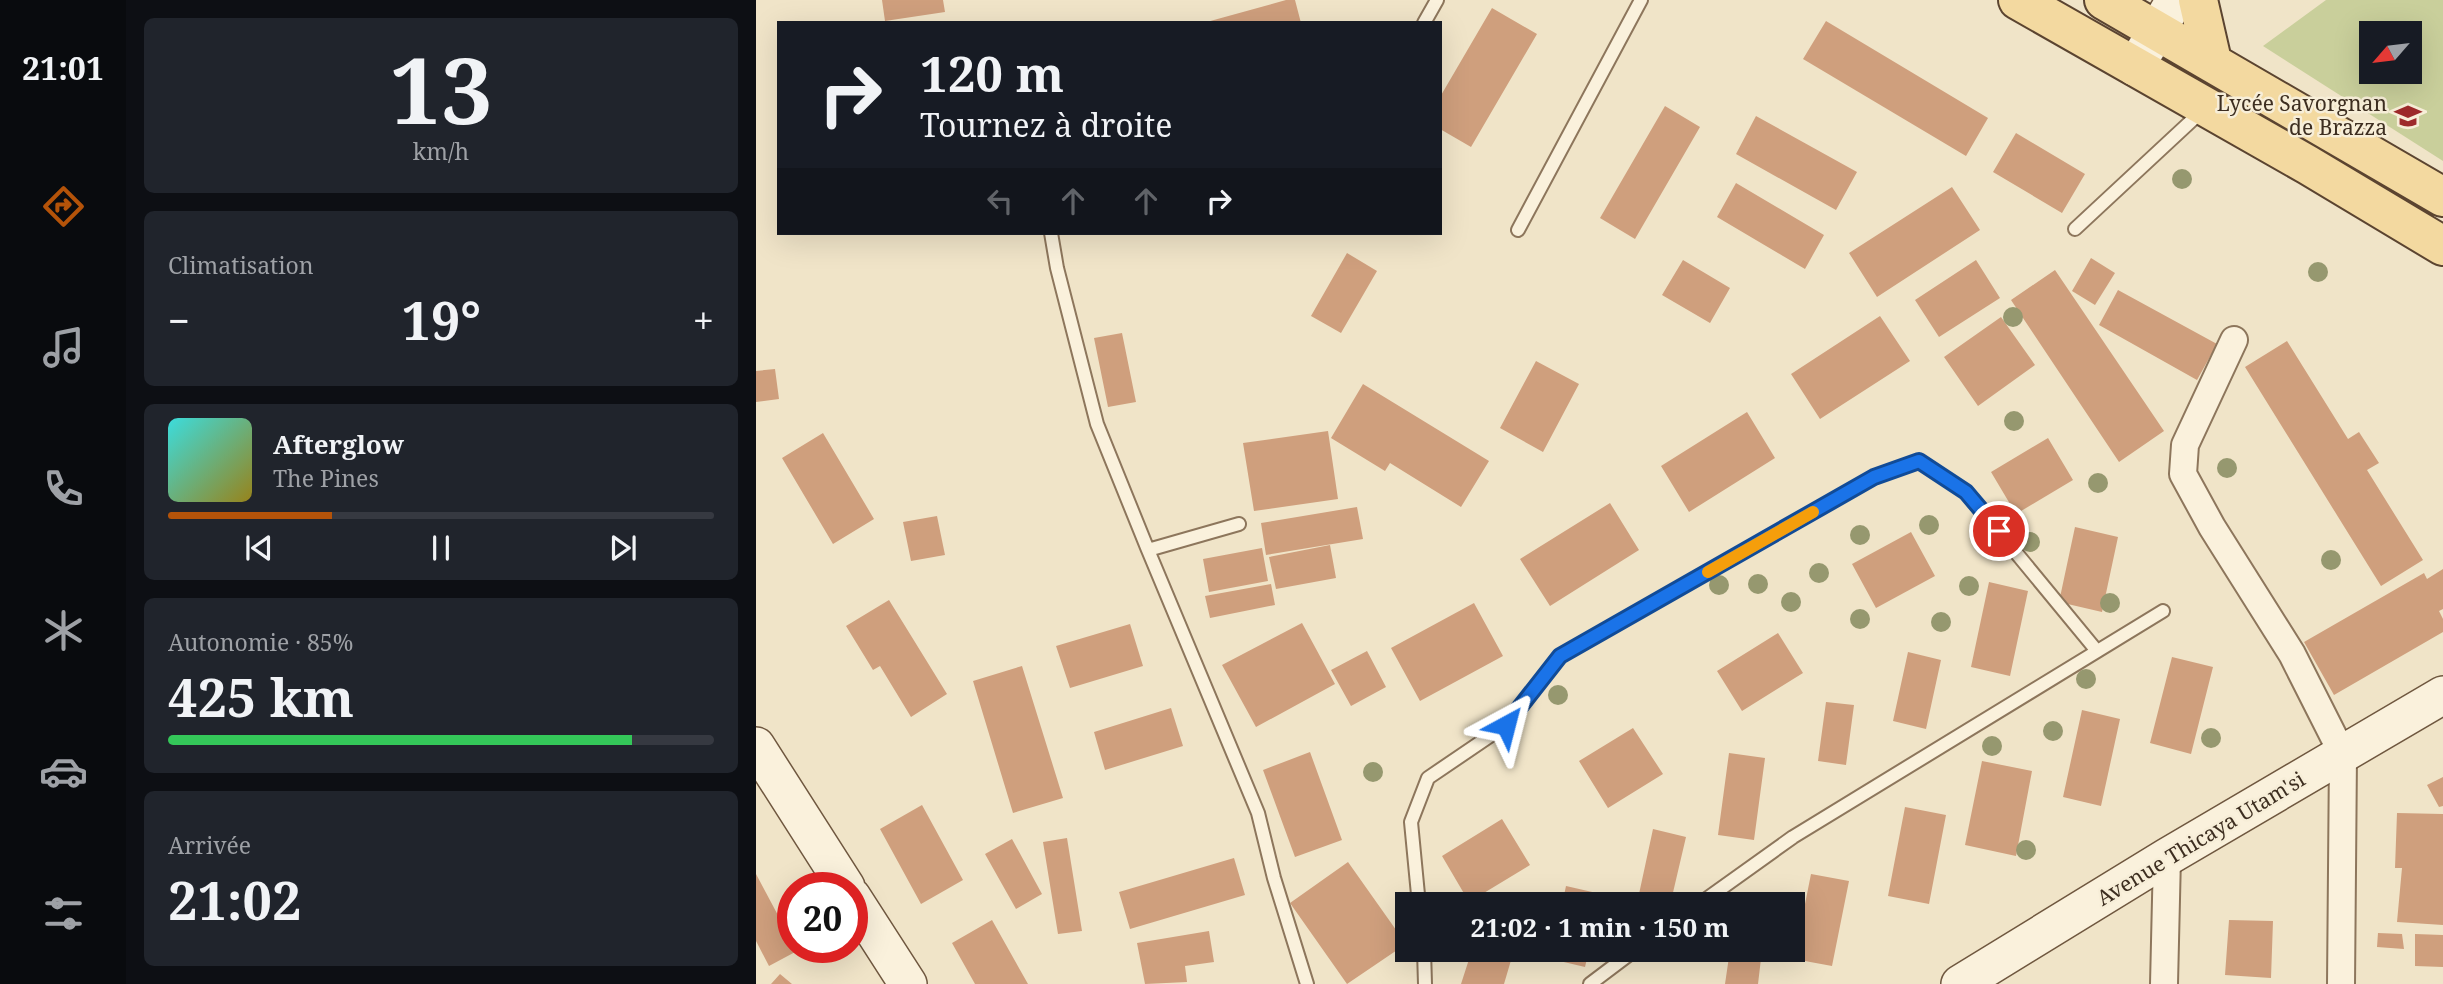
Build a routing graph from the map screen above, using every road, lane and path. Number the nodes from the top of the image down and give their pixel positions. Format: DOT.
graph roads {
  1 [pos="1437,0"];
  2 [pos="1641,0"];
  3 [pos="2018,0"];
  4 [pos="2104,0"];
  5 [pos="2198,0"];
  6 [pos="2166,15"];
  7 [pos="1425,21"];
  8 [pos="2212,61"];
  9 [pos="2135,67"];
  10 [pos="2206,107"];
  11 [pos="2443,197"];
  12 [pos="2075,229"];
  13 [pos="1518,230"];
  14 [pos="1051,235"];
  15 [pos="2443,246"];
  16 [pos="2234,340"];
  17 [pos="1239,524"];
  18 [pos="1149,550"];
  19 [pos="2163,611"];
  20 [pos="2097,651"];
  21 [pos="2443,695"];
  22 [pos="756,746"];
  23 [pos="2343,755"];
  24 [pos="2167,858"];
  25 [pos="836,872"];
  26 [pos="1418,892"];
  27 [pos="1716,892"];
  28 [pos="868,922"];
  29 [pos="1424,962"];
  30 [pos="1619,962"];
  31 [pos="1973,980"];
  32 [pos="908,984"];
  33 [pos="1307,984"];
  34 [pos="1425,984"];
  35 [pos="1590,984"];
  36 [pos="2164,984"];
  37 [pos="2341,984"];
  1 -- 7 [label="lane"];
  2 -- 13 [label="lane"];
  3 -- 9 [label="main road"];
  4 -- 6 [label="main road"];
  5 -- 8 [label="main road"];
  6 -- 8 [label="main road"];
  6 -- 9 [label="street"];
  8 -- 11 [label="main road"];
  9 -- 10 [label="main road"];
  10 -- 12 [label="lane"];
  10 -- 15 [label="main road"];
  14 -- 18 [label="lane"];
  16 -- 23 [label="street"];
  17 -- 18 [label="lane"];
  18 -- 33 [label="lane"];
  19 -- 20 [label="lane"];
  20 -- 26 [label="lane"];
  20 -- 27 [label="lane"];
  21 -- 23 [label="street, Avenue Thicaya Utam'si"];
  22 -- 25 [label="street"];
  23 -- 24 [label="street, Avenue Thicaya Utam'si"];
  23 -- 37 [label="street"];
  24 -- 31 [label="street, Avenue Thicaya Utam'si"];
  24 -- 36 [label="street"];
  28 -- 32 [label="street"];
  29 -- 34 [label="lane"];
  30 -- 35 [label="lane"];
}
